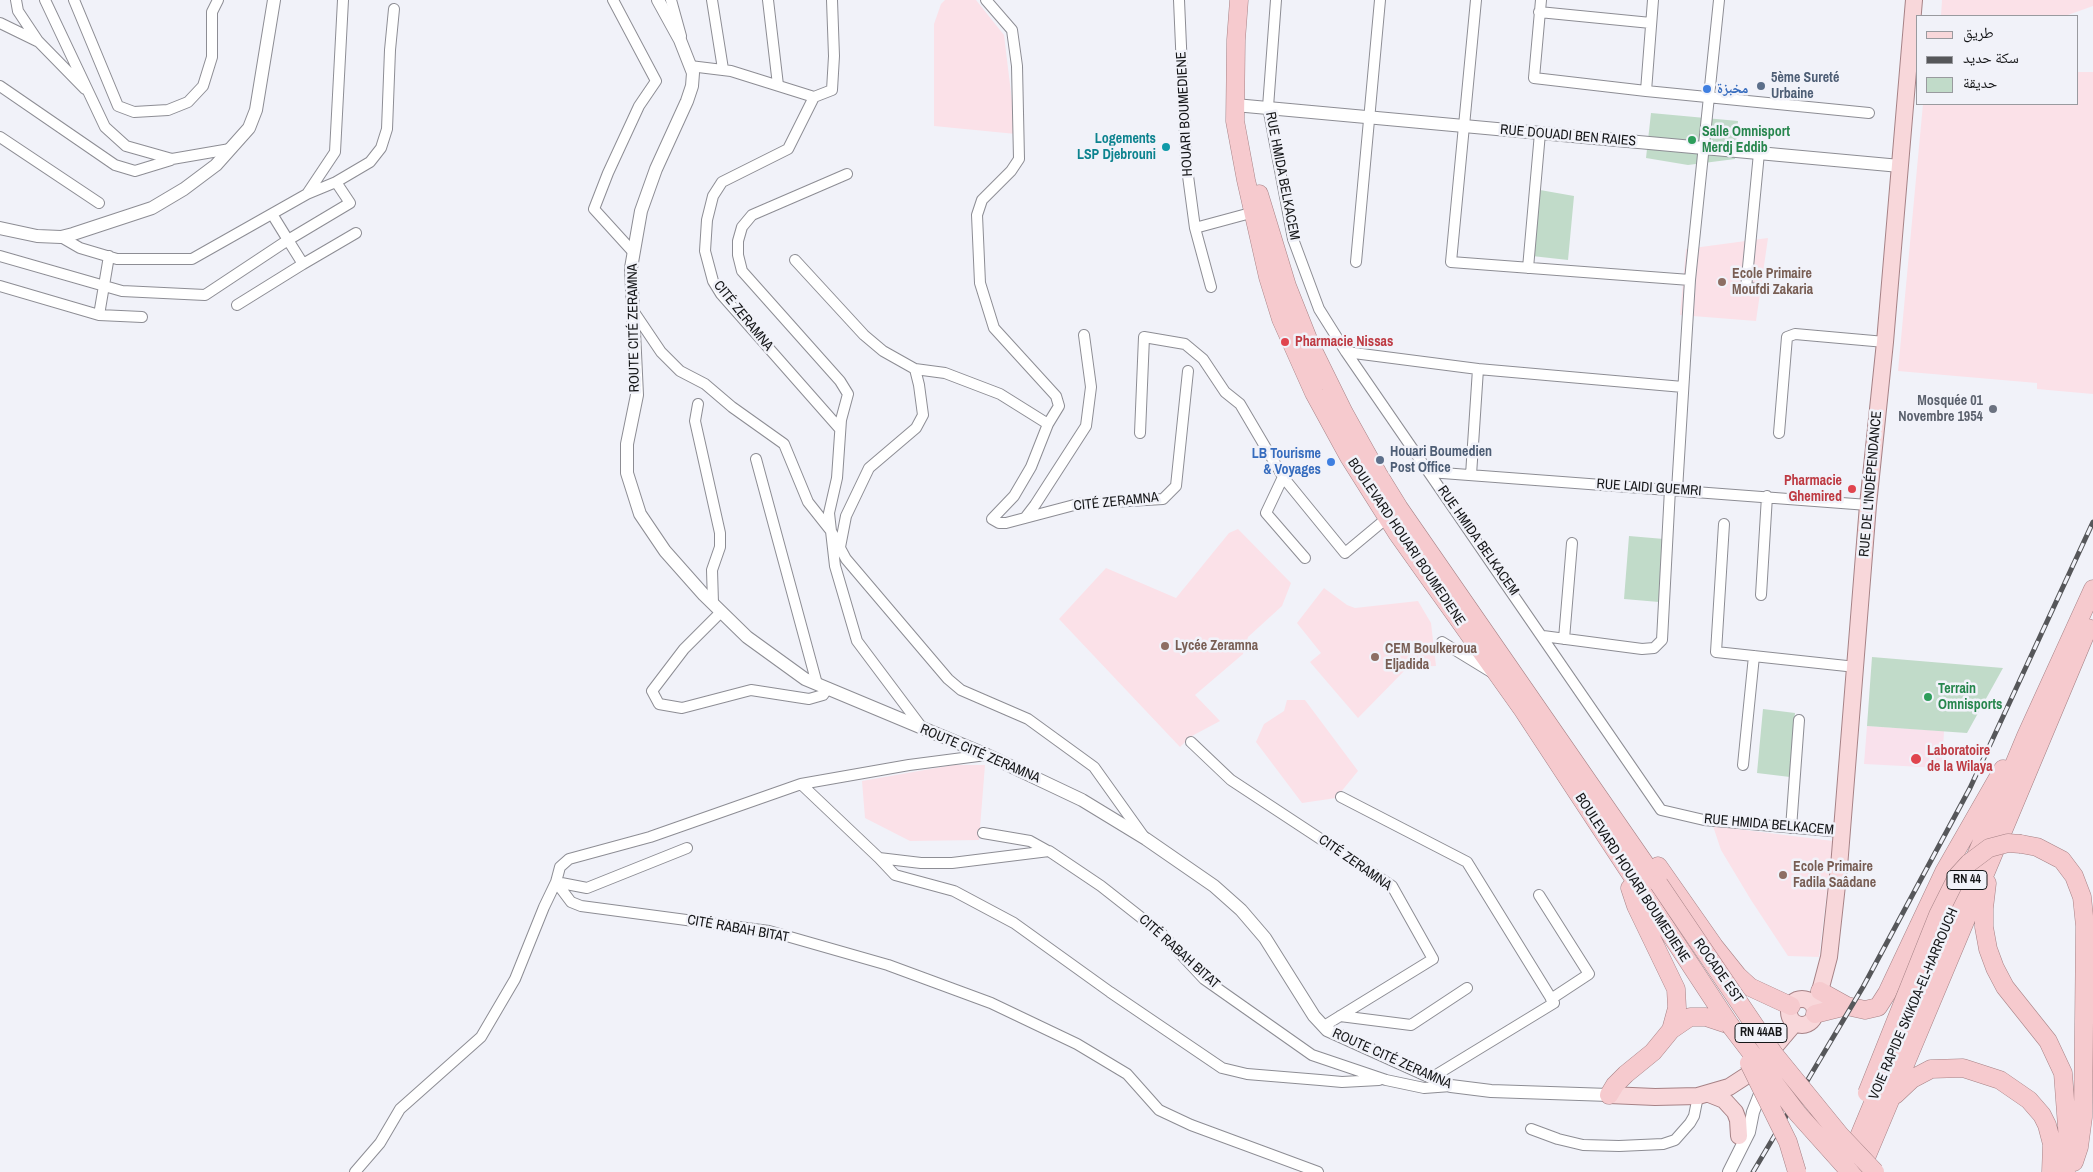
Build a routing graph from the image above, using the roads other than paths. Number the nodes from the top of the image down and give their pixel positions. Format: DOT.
graph roads {
  1 [pos="16,0"];
  2 [pos="45,0"];
  3 [pos="74,0"];
  4 [pos="218,0"];
  5 [pos="274,0"];
  6 [pos="343,0"];
  7 [pos="614,0"];
  8 [pos="658,0"];
  9 [pos="671,0"];
  10 [pos="712,0"];
  11 [pos="768,0"];
  12 [pos="832,0"];
  13 [pos="986,0"];
  14 [pos="1179,0"];
  15 [pos="1239,0"];
  16 [pos="1249,0"];
  17 [pos="1276,0"];
  18 [pos="1380,0"];
  19 [pos="1476,0"];
  20 [pos="1541,0"];
  21 [pos="1653,0"];
  22 [pos="1719,0"];
  23 [pos="1914,0"];
  24 [pos="394,9"];
  25 [pos="1539,12"];
  26 [pos="0,22"];
  27 [pos="1651,23"];
  28 [pos="38,41"];
  29 [pos="690,66"];
  30 [pos="723,69"];
  31 [pos="778,85"];
  32 [pos="0,86"];
  33 [pos="1646,91"];
  34 [pos="90,95"];
  35 [pos="814,97"];
  36 [pos="1708,97"];
  37 [pos="1240,106"];
  38 [pos="1268,107"];
  39 [pos="1869,113"];
  40 [pos="1370,117"];
  41 [pos="1464,126"];
  42 [pos="1540,133"];
  43 [pos="0,138"];
  44 [pos="1703,148"];
  45 [pos="230,149"];
  46 [pos="1758,154"];
  47 [pos="172,159"];
  48 [pos="1900,166"];
  49 [pos="847,174"];
  50 [pos="336,182"];
  51 [pos="306,194"];
  52 [pos="99,203"];
  53 [pos="1258,211"];
  54 [pos="272,214"];
  55 [pos="0,228"];
  56 [pos="1195,228"];
  57 [pos="356,233"];
  58 [pos="61,237"];
  59 [pos="288,240"];
  60 [pos="634,252"];
  61 [pos="0,256"];
  62 [pos="109,256"];
  63 [pos="795,260"];
  64 [pos="1356,262"];
  65 [pos="303,264"];
  66 [pos="1528,268"];
  67 [pos="1690,280"];
  68 [pos="0,286"];
  69 [pos="104,286"];
  70 [pos="1211,287"];
  71 [pos="1773,290"];
  72 [pos="238,305"];
  73 [pos="634,312"];
  74 [pos="99,315"];
  75 [pos="142,317"];
  76 [pos="1084,335"];
  77 [pos="1885,342"];
  78 [pos="1346,352"];
  79 [pos="915,369"];
  80 [pos="1478,369"];
  81 [pos="1188,371"];
  82 [pos="1684,387"];
  83 [pos="698,404"];
  84 [pos="1048,424"];
  85 [pos="840,429"];
  86 [pos="1778,433"];
  87 [pos="1140,434"];
  88 [pos="756,459"];
  89 [pos="1429,472"];
  90 [pos="1471,475"];
  91 [pos="1283,478"];
  92 [pos="1674,489"];
  93 [pos="1767,496"];
  94 [pos="1868,505"];
  95 [pos="1025,518"];
  96 [pos="1387,518"];
  97 [pos="1724,524"];
  98 [pos="831,531"];
  99 [pos="1572,543"];
  100 [pos="840,548"];
  101 [pos="1305,558"];
  102 [pos="2093,589"];
  103 [pos="1761,595"];
  104 [pos="717,608"];
  105 [pos="2093,616"];
  106 [pos="1543,636"];
  107 [pos="1564,639"];
  108 [pos="1442,642"];
  109 [pos="1754,656"];
  110 [pos="1856,667"];
  111 [pos="1501,678"];
  112 [pos="1521,682"];
  113 [pos="823,686"];
  114 [pos="1799,720"];
  115 [pos="924,729"];
  116 [pos="2026,736"];
  117 [pos="1191,742"];
  118 [pos="987,754"];
  119 [pos="1743,765"];
  120 [pos="801,784"];
  121 [pos="1341,797"];
  122 [pos="2004,827"];
  123 [pos="1791,828"];
  124 [pos="1842,832"];
  125 [pos="983,834"];
  126 [pos="1146,840"];
  127 [pos="687,848"];
  128 [pos="1048,851"];
  129 [pos="879,858"];
  130 [pos="1631,878"];
  131 [pos="556,882"];
  132 [pos="1659,884"];
  133 [pos="1539,895"];
  134 [pos="1827,967"];
  135 [pos="1467,988"];
  136 [pos="1820,991"];
  137 [pos="1552,999"];
  138 [pos="1795,1003"];
  139 [pos="1848,1006"];
  140 [pos="1815,1012"];
  141 [pos="1340,1016"];
  142 [pos="1795,1024"];
  143 [pos="1324,1026"];
  144 [pos="1732,1029"];
  145 [pos="1672,1030"];
  146 [pos="1782,1040"];
  147 [pos="1431,1078"];
  148 [pos="1386,1080"];
  149 [pos="1451,1086"];
  150 [pos="1609,1095"];
  151 [pos="1704,1095"];
  152 [pos="1753,1112"];
  153 [pos="1882,1120"];
  154 [pos="1531,1130"];
  155 [pos="1739,1136"];
  156 [pos="355,1172"];
  157 [pos="1318,1172"];
  158 [pos="1719,1172"];
  159 [pos="1729,1172"];
  160 [pos="1797,1172"];
  161 [pos="1843,1172"];
  162 [pos="1850,1172"];
  163 [pos="1860,1172"];
  164 [pos="1875,1172"];
  165 [pos="2051,1172"];
  166 [pos="2066,1172"];
  167 [pos="2071,1172"];
  1 -- 28 [label="street"];
  2 -- 34 [label="street"];
  3 -- 4 [label="street"];
  5 -- 45 [label="street"];
  6 -- 51 [label="street"];
  7 -- 60 [label="street"];
  8 -- 29 [label="street, ROUTE CITÉ ZERAMNA"];
  9 -- 29 [label="street"];
  10 -- 30 [label="street"];
  11 -- 31 [label="street"];
  12 -- 35 [label="street"];
  13 -- 84 [label="street, CITÉ ZERAMNA"];
  14 -- 56 [label="street, HOUARI BOUMEDIENE"];
  15 -- 37 [label="highway, BOULEVARD HOUARI BOUMEDIENE"];
  16 -- 37 [label="highway, BOULEVARD HOUARI BOUMEDIENE"];
  17 -- 38 [label="street, RUE HMIDA BELKACEM"];
  18 -- 40 [label="street"];
  19 -- 41 [label="street"];
  20 -- 25 [label="street"];
  21 -- 27 [label="street"];
  22 -- 36 [label="street"];
  23 -- 48 [label="main road, RUE DE L'INDÉPENDANCE"];
  24 -- 50 [label="street"];
  25 -- 27 [label="street"];
  25 -- 33 [label="street"];
  26 -- 28 [label="street"];
  27 -- 33 [label="street"];
  28 -- 34 [label="street"];
  29 -- 30 [label="street"];
  29 -- 60 [label="street, ROUTE CITÉ ZERAMNA"];
  30 -- 31 [label="street"];
  31 -- 35 [label="street"];
  32 -- 47 [label="street"];
  33 -- 36 [label="street"];
  34 -- 47 [label="street"];
  35 -- 85 [label="street, CITÉ ZERAMNA"];
  36 -- 39 [label="street"];
  36 -- 44 [label="street"];
  37 -- 38 [label="street, RUE DOUADI BEN RAIES"];
  37 -- 53 [label="highway, BOULEVARD HOUARI BOUMEDIENE"];
  38 -- 40 [label="street, RUE DOUADI BEN RAIES"];
  38 -- 78 [label="street, RUE HMIDA BELKACEM"];
  40 -- 41 [label="street, RUE DOUADI BEN RAIES"];
  40 -- 64 [label="street"];
  41 -- 42 [label="street, RUE DOUADI BEN RAIES"];
  41 -- 66 [label="street"];
  42 -- 44 [label="street, RUE DOUADI BEN RAIES"];
  42 -- 66 [label="street"];
  43 -- 52 [label="street"];
  44 -- 46 [label="street, RUE DOUADI BEN RAIES"];
  44 -- 67 [label="street"];
  45 -- 47 [label="street"];
  45 -- 58 [label="street"];
  46 -- 48 [label="street, RUE DOUADI BEN RAIES"];
  46 -- 71 [label="street"];
  48 -- 77 [label="main road, RUE DE L'INDÉPENDANCE"];
  49 -- 85 [label="street, CITÉ ZERAMNA"];
  50 -- 51 [label="street"];
  50 -- 59 [label="street"];
  51 -- 54 [label="street"];
  53 -- 56 [label="street"];
  53 -- 96 [label="highway, BOULEVARD HOUARI BOUMEDIENE"];
  53 -- 112 [label="highway, BOULEVARD HOUARI BOUMEDIENE"];
  54 -- 59 [label="street"];
  54 -- 62 [label="street"];
  55 -- 58 [label="street"];
  56 -- 70 [label="street, HOUARI BOUMEDIENE"];
  57 -- 65 [label="street"];
  58 -- 62 [label="street"];
  59 -- 65 [label="street"];
  59 -- 69 [label="street"];
  60 -- 73 [label="street, ROUTE CITÉ ZERAMNA"];
  61 -- 69 [label="street"];
  62 -- 69 [label="street"];
  63 -- 79 [label="street"];
  65 -- 72 [label="street"];
  66 -- 67 [label="street"];
  67 -- 82 [label="street"];
  68 -- 74 [label="street"];
  69 -- 74 [label="street"];
  73 -- 98 [label="street"];
  73 -- 104 [label="street, ROUTE CITÉ ZERAMNA"];
  74 -- 75 [label="street"];
  76 -- 95 [label="street"];
  77 -- 86 [label="street"];
  77 -- 94 [label="main road, RUE DE L'INDÉPENDANCE"];
  78 -- 80 [label="street"];
  78 -- 89 [label="street, RUE HMIDA BELKACEM"];
  79 -- 84 [label="street"];
  79 -- 100 [label="street"];
  80 -- 82 [label="street"];
  80 -- 90 [label="street"];
  81 -- 95 [label="street, CITÉ ZERAMNA"];
  82 -- 92 [label="street"];
  83 -- 104 [label="street"];
  84 -- 95 [label="street, CITÉ ZERAMNA"];
  85 -- 98 [label="street, CITÉ ZERAMNA"];
  87 -- 91 [label="street"];
  88 -- 113 [label="street"];
  89 -- 90 [label="street, RUE LAIDI GUEMRI"];
  89 -- 106 [label="street, RUE HMIDA BELKACEM"];
  90 -- 92 [label="street, RUE LAIDI GUEMRI"];
  91 -- 96 [label="street"];
  91 -- 101 [label="street"];
  92 -- 93 [label="street, RUE LAIDI GUEMRI"];
  92 -- 107 [label="street"];
  93 -- 94 [label="street, RUE LAIDI GUEMRI"];
  93 -- 103 [label="street"];
  94 -- 110 [label="main road, RUE DE L'INDÉPENDANCE"];
  96 -- 111 [label="highway, BOULEVARD HOUARI BOUMEDIENE"];
  97 -- 109 [label="street"];
  98 -- 100 [label="street, CITÉ ZERAMNA"];
  98 -- 115 [label="street, CITÉ ZERAMNA"];
  99 -- 107 [label="street"];
  100 -- 126 [label="street, CITÉ ZERAMNA"];
  102 -- 116 [label="highway, VOIE RAPIDE SKIKDA-EL-HARROUCH / RN 44"];
  104 -- 113 [label="street, ROUTE CITÉ ZERAMNA"];
  104 -- 113 [label="street"];
  105 -- 122 [label="highway, VOIE RAPIDE SKIKDA-EL-HARROUCH / RN 44"];
  106 -- 107 [label="street"];
  106 -- 123 [label="street, RUE HMIDA BELKACEM"];
  108 -- 111 [label="street"];
  109 -- 110 [label="street"];
  109 -- 119 [label="street"];
  110 -- 124 [label="main road, RUE DE L'INDÉPENDANCE"];
  111 -- 130 [label="highway, BOULEVARD HOUARI BOUMEDIENE"];
  112 -- 132 [label="highway, BOULEVARD HOUARI BOUMEDIENE"];
  112 -- 138 [label="highway"];
  113 -- 115 [label="street, ROUTE CITÉ ZERAMNA"];
  114 -- 123 [label="street"];
  115 -- 118 [label="street, ROUTE CITÉ ZERAMNA"];
  116 -- 139 [label="highway"];
  116 -- 161 [label="highway, VOIE RAPIDE SKIKDA-EL-HARROUCH / RN 44"];
  117 -- 141 [label="street, CITÉ ZERAMNA"];
  118 -- 120 [label="street"];
  118 -- 126 [label="street, ROUTE CITÉ ZERAMNA"];
  120 -- 129 [label="street, CITÉ RABAH BITAT"];
  120 -- 131 [label="street"];
  121 -- 137 [label="street"];
  122 -- 153 [label="highway, VOIE RAPIDE SKIKDA-EL-HARROUCH / RN 44"];
  122 -- 166 [label="highway"];
  123 -- 124 [label="street, RUE HMIDA BELKACEM"];
  124 -- 134 [label="main road, RUE DE L'INDÉPENDANCE"];
  125 -- 128 [label="street, CITÉ RABAH BITAT"];
  126 -- 143 [label="street, ROUTE CITÉ ZERAMNA"];
  127 -- 131 [label="street"];
  128 -- 129 [label="street"];
  128 -- 148 [label="street, CITÉ RABAH BITAT"];
  129 -- 148 [label="street, CITÉ RABAH BITAT"];
  130 -- 144 [label="highway, BOULEVARD HOUARI BOUMEDIENE"];
  130 -- 145 [label="highway"];
  131 -- 156 [label="street"];
  131 -- 157 [label="street, CITÉ RABAH BITAT"];
  132 -- 164 [label="highway, ROCADE EST / RN 44AB, bridge"];
  133 -- 137 [label="street"];
  134 -- 136 [label="main road, RUE DE L'INDÉPENDANCE"];
  134 -- 138 [label="main road"];
  135 -- 141 [label="street"];
  136 -- 139 [label="highway"];
  136 -- 140 [label="main road, RUE DE L'INDÉPENDANCE"];
  137 -- 147 [label="street"];
  138 -- 140 [label="main road"];
  138 -- 142 [label="main road"];
  139 -- 140 [label="highway"];
  140 -- 142 [label="main road"];
  141 -- 143 [label="street, CITÉ ZERAMNA"];
  142 -- 146 [label="main road, ROUTE CITÉ ZERAMNA"];
  143 -- 147 [label="street, ROUTE CITÉ ZERAMNA"];
  144 -- 145 [label="highway"];
  144 -- 160 [label="highway, bridge"];
  144 -- 162 [label="highway, RN 44AB, bridge"];
  145 -- 150 [label="highway"];
  146 -- 151 [label="main road, ROUTE CITÉ ZERAMNA"];
  146 -- 152 [label="street"];
  147 -- 149 [label="street, ROUTE CITÉ ZERAMNA"];
  148 -- 149 [label="street, CITÉ RABAH BITAT"];
  149 -- 150 [label="street, ROUTE CITÉ ZERAMNA"];
  150 -- 151 [label="main road, ROUTE CITÉ ZERAMNA"];
  151 -- 154 [label="street"];
  151 -- 155 [label="main road"];
  152 -- 155 [label="street"];
  152 -- 159 [label="street"];
  153 -- 163 [label="highway, VOIE RAPIDE SKIKDA-EL-HARROUCH / RN 44"];
  153 -- 165 [label="highway"];
  155 -- 158 [label="street"];
  161 -- 167 [label="highway, bridge"];
}
